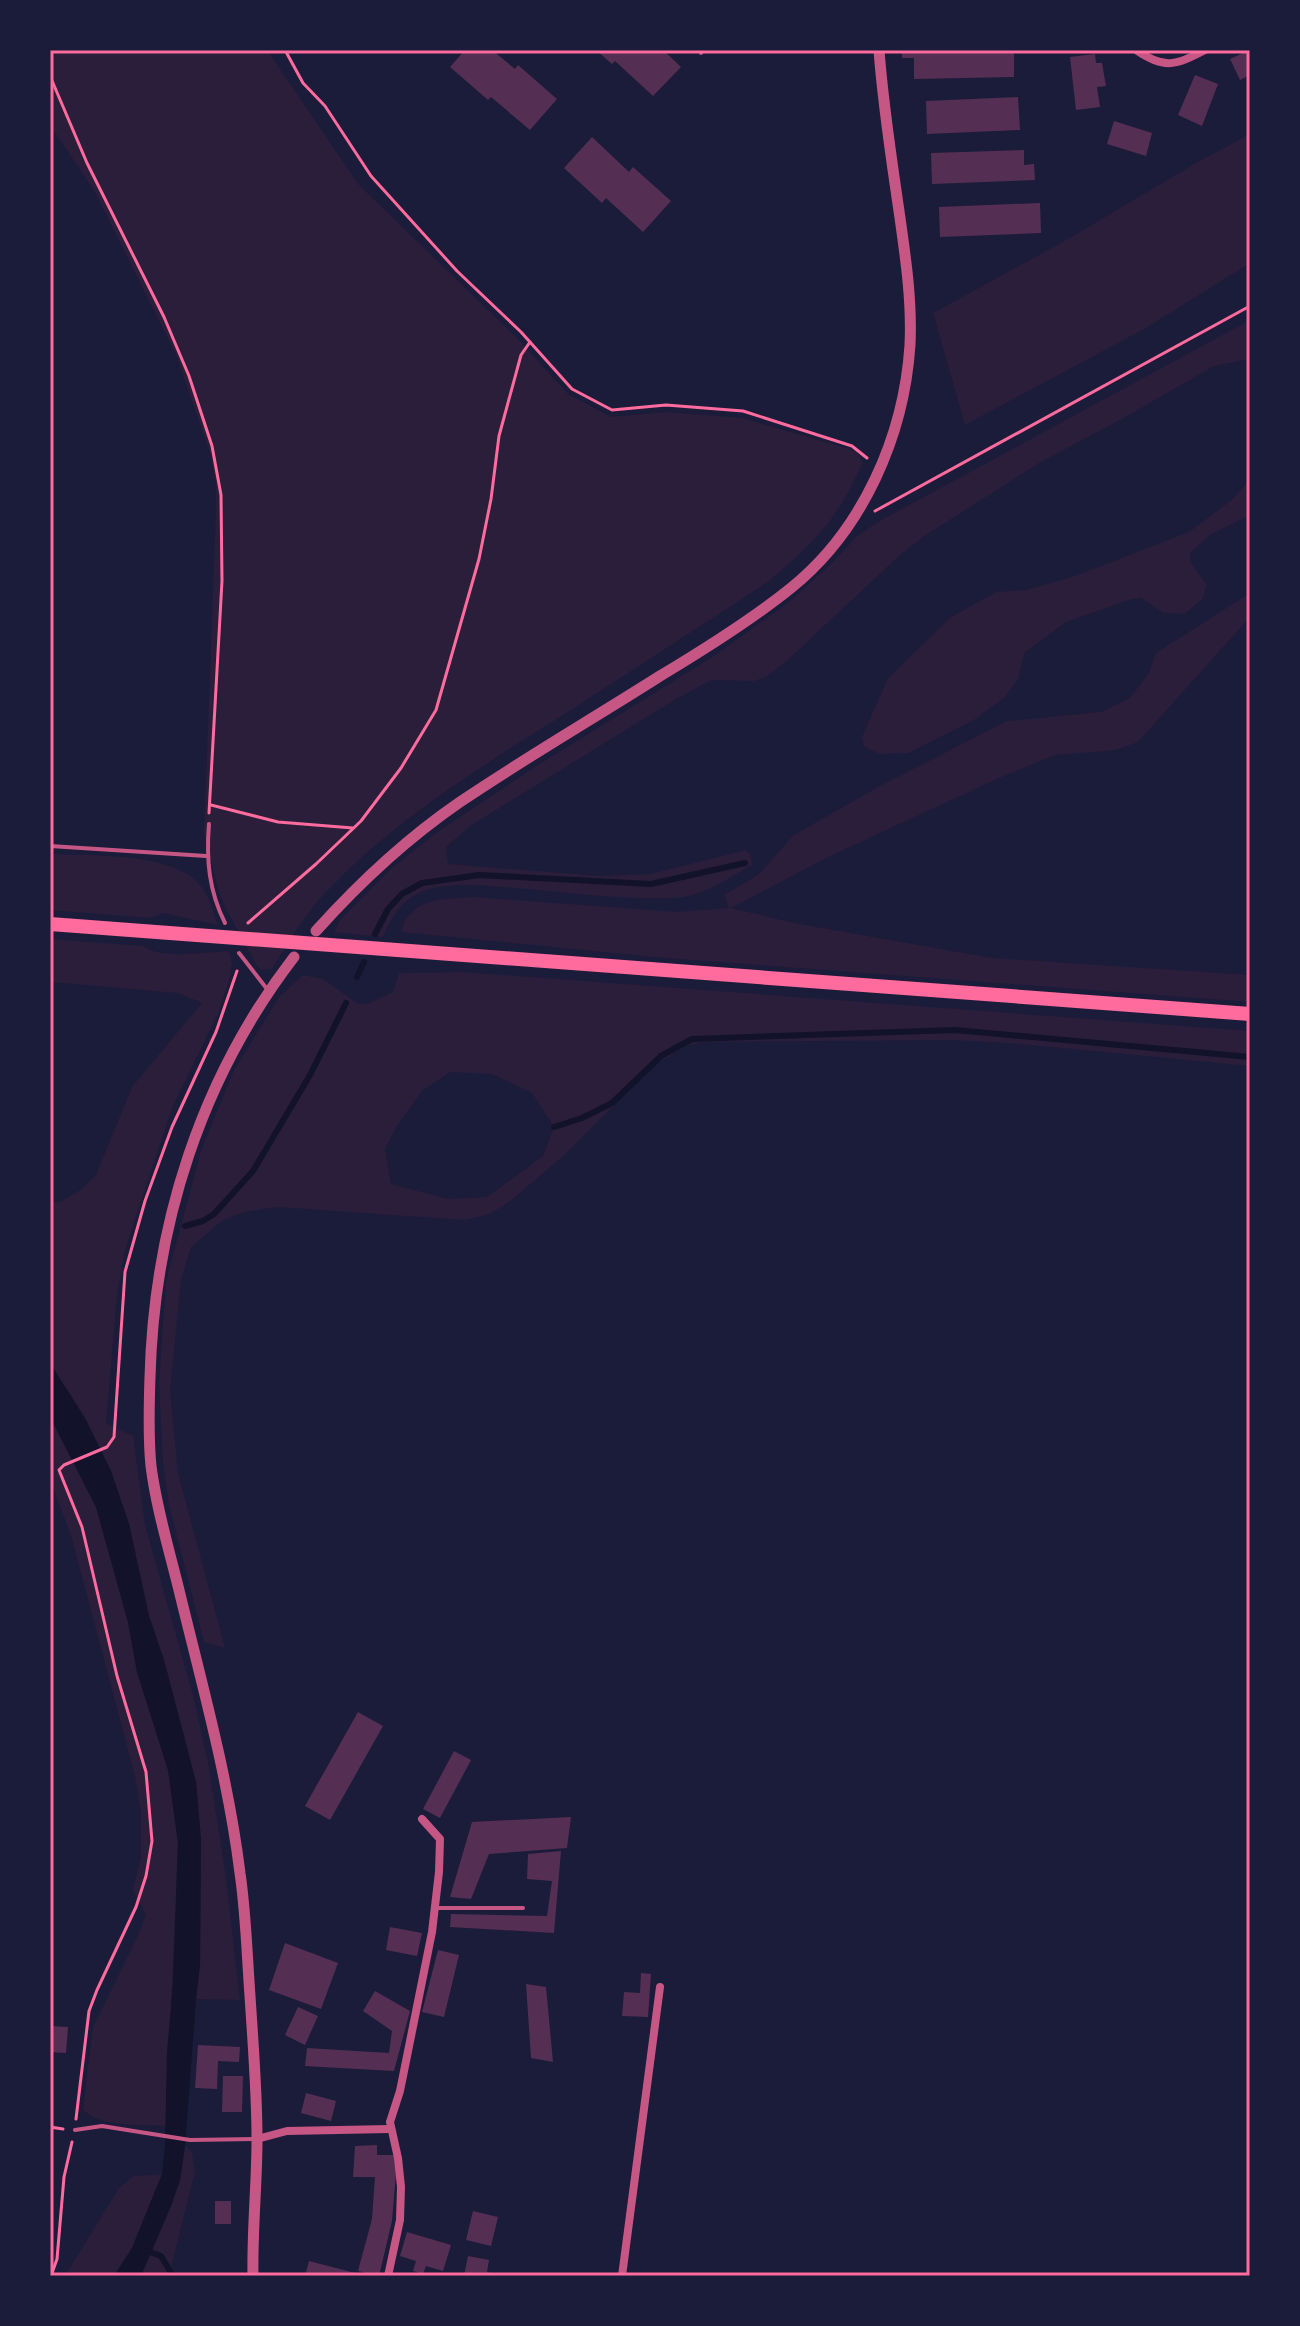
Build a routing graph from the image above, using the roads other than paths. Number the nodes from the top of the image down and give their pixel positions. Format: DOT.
graph roads {
  1 [pos="879,50"];
  2 [pos="1136,50"];
  3 [pos="1205,50"];
  4 [pos="209,824"];
  5 [pos="50,846"];
  6 [pos="206,856"];
  7 [pos="225,923"];
  8 [pos="50,924"];
  9 [pos="316,931"];
  10 [pos="239,953"];
  11 [pos="294,957"];
  12 [pos="269,992"];
  13 [pos="1250,1014"];
  14 [pos="422,1819"];
  15 [pos="435,1908"];
  16 [pos="523,1908"];
  17 [pos="660,1987"];
  18 [pos="390,2129"];
  19 [pos="75,2130"];
  20 [pos="257,2139"];
  21 [pos="253,2276"];
  22 [pos="388,2276"];
  23 [pos="622,2276"];
  1 -- 9 [label="street"];
  2 -- 3 [label="street"];
  4 -- 6 [label="lane"];
  5 -- 6 [label="lane"];
  6 -- 7 [label="lane"];
  8 -- 13 [label="main road"];
  10 -- 12 [label="lane"];
  11 -- 12 [label="street"];
  12 -- 20 [label="street"];
  14 -- 15 [label="street"];
  15 -- 16 [label="lane"];
  15 -- 18 [label="street"];
  17 -- 23 [label="street"];
  18 -- 20 [label="street"];
  18 -- 22 [label="street"];
  19 -- 20 [label="lane"];
  20 -- 21 [label="street"];
}
